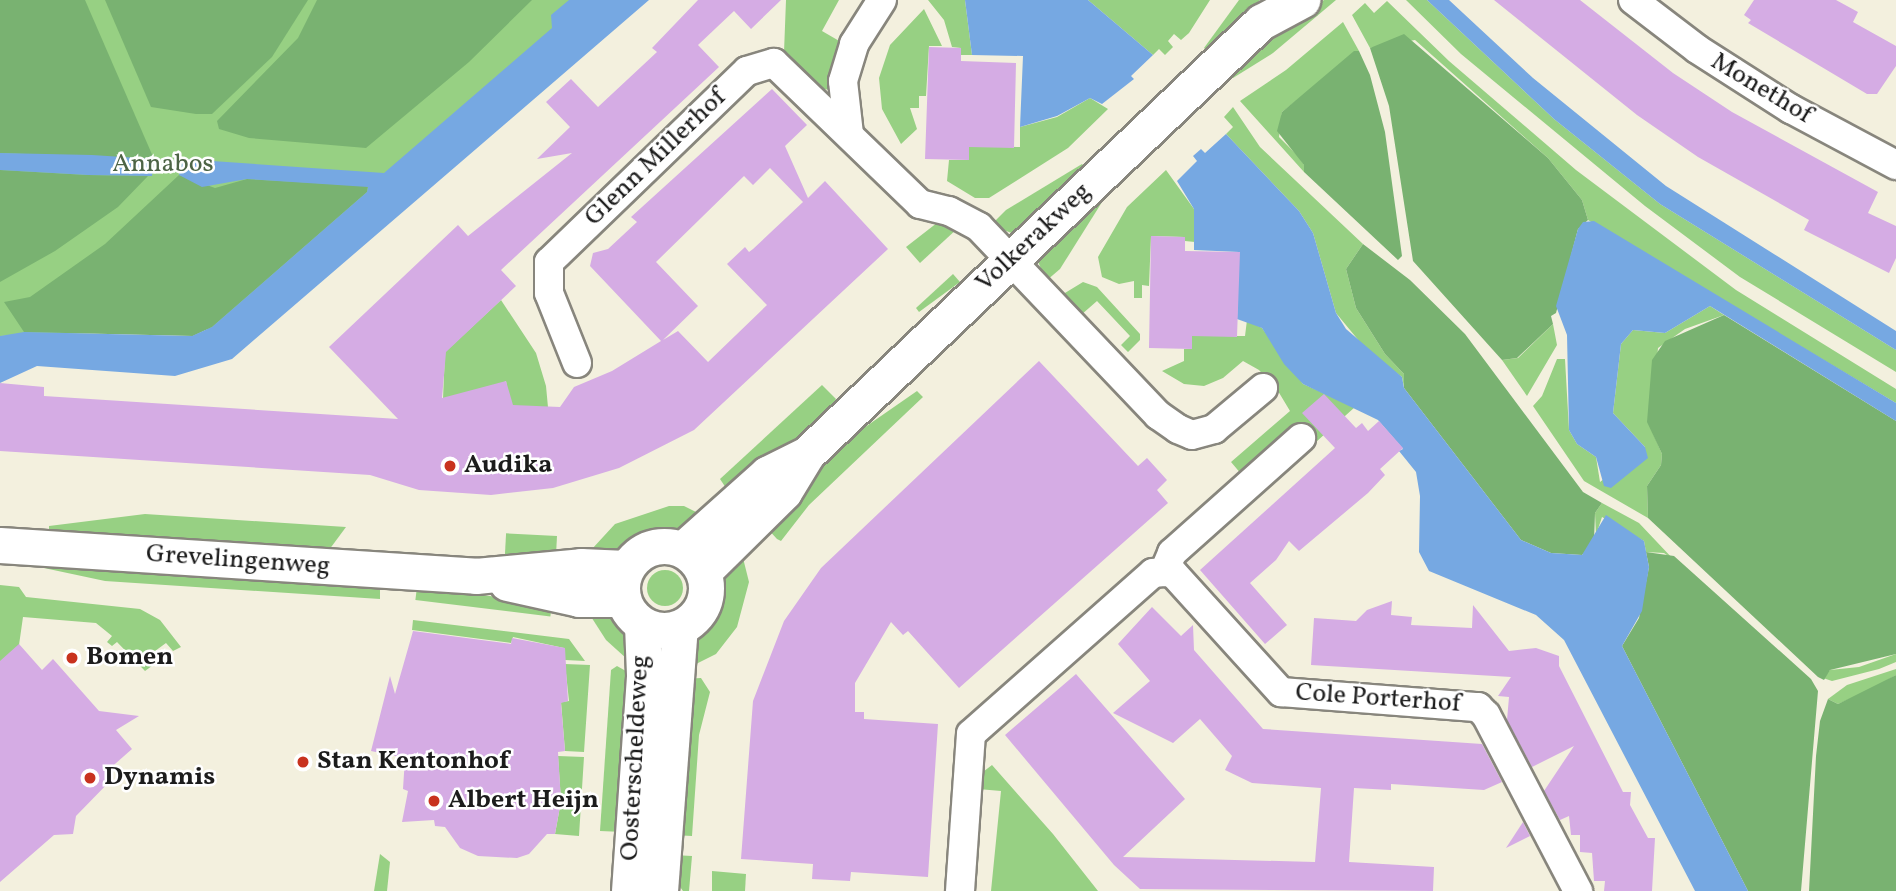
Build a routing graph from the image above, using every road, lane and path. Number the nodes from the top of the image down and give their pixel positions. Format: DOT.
graph roads {
  1 [pos="882,0"];
  2 [pos="1302,0"];
  3 [pos="1633,0"];
  4 [pos="1268,11"];
  5 [pos="849,134"];
  6 [pos="1896,165"];
  7 [pos="1011,260"];
  8 [pos="577,363"];
  9 [pos="1263,388"];
  10 [pos="1301,438"];
  11 [pos="0,545"];
  12 [pos="694,560"];
  13 [pos="1164,572"];
  14 [pos="630,597"];
  15 [pos="680,628"];
  16 [pos="629,891"];
  17 [pos="660,891"];
  18 [pos="960,891"];
  19 [pos="1578,891"];
  1 -- 5 [label="street"];
  2 -- 4 [label="street, Volkerakweg"];
  3 -- 6 [label="street, Monethof"];
  4 -- 7 [label="street, Volkerakweg"];
  5 -- 7 [label="street, Glenn Millerhof"];
  5 -- 8 [label="street, Glenn Millerhof"];
  7 -- 9 [label="street"];
  7 -- 12 [label="street, Volkerakweg"];
  10 -- 13 [label="street"];
  11 -- 14 [label="street, Grevelingenweg"];
  12 -- 14 [label="street"];
  12 -- 15 [label="street"];
  13 -- 18 [label="street"];
  13 -- 19 [label="street, Cole Porterhof"];
  14 -- 15 [label="street"];
  14 -- 16 [label="street, Oosterscheldeweg"];
  15 -- 17 [label="street, Oosterscheldeweg"];
}
